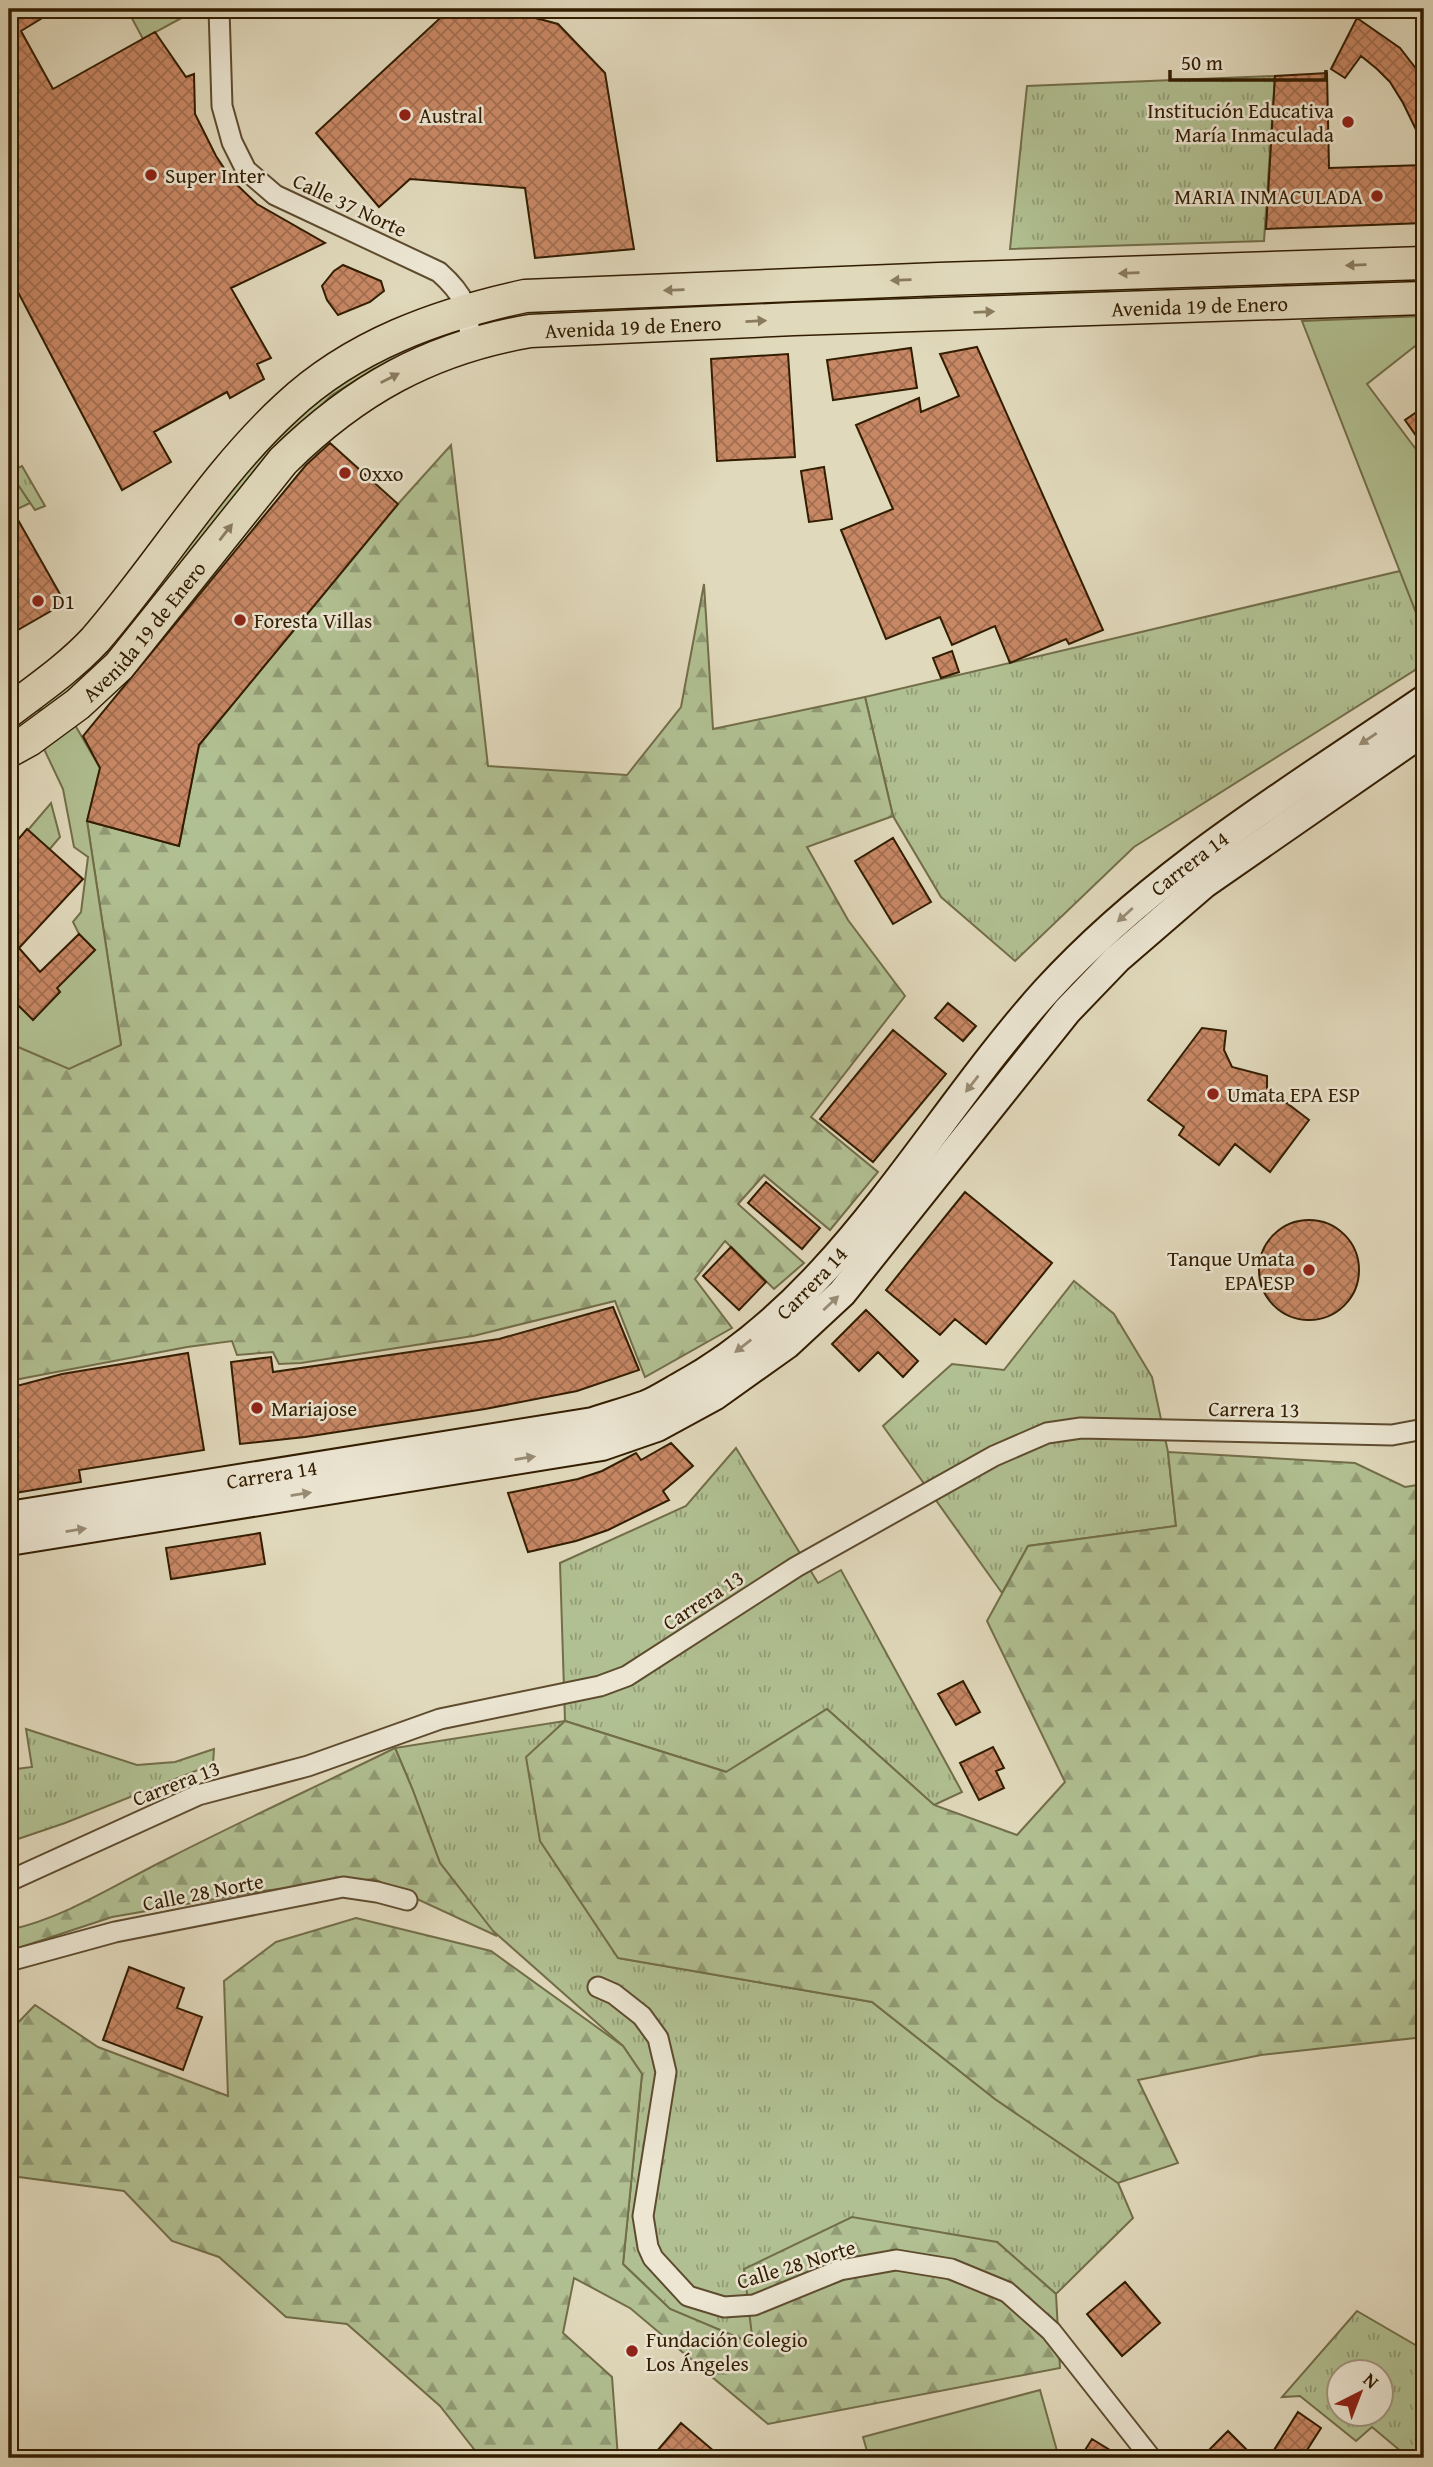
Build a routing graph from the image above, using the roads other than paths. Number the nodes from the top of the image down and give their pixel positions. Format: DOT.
graph roads {
  1 [pos="219,9"];
  2 [pos="1424,263"];
  3 [pos="1424,298"];
  4 [pos="467,310"];
  5 [pos="471,345"];
  6 [pos="1424,700"];
  7 [pos="9,710"];
  8 [pos="1424,731"];
  9 [pos="9,751"];
  10 [pos="1424,1429"];
  11 [pos="9,1516"];
  12 [pos="9,1541"];
  13 [pos="9,1881"];
  14 [pos="407,1900"];
  15 [pos="9,1961"];
  16 [pos="606,1991"];
  17 [pos="1151,2458"];
  1 -- 4 [label="street, Calle 37 Norte"];
  2 -- 4 [label="main road, Avenida 19 de Enero, one-way"];
  5 -- 3 [label="main road, Avenida 19 de Enero, one-way"];
  4 -- 5 [label="street, Calle 37 Norte"];
  4 -- 7 [label="main road, Avenida 19 de Enero"];
  9 -- 5 [label="main road, Avenida 19 de Enero, one-way"];
  6 -- 11 [label="main road, Carrera 14, one-way"];
  12 -- 8 [label="main road, Carrera 14, one-way"];
  10 -- 13 [label="street, Carrera 13"];
  14 -- 15 [label="street, Calle 28 Norte"];
  16 -- 17 [label="street, Calle 28 Norte"];
}
